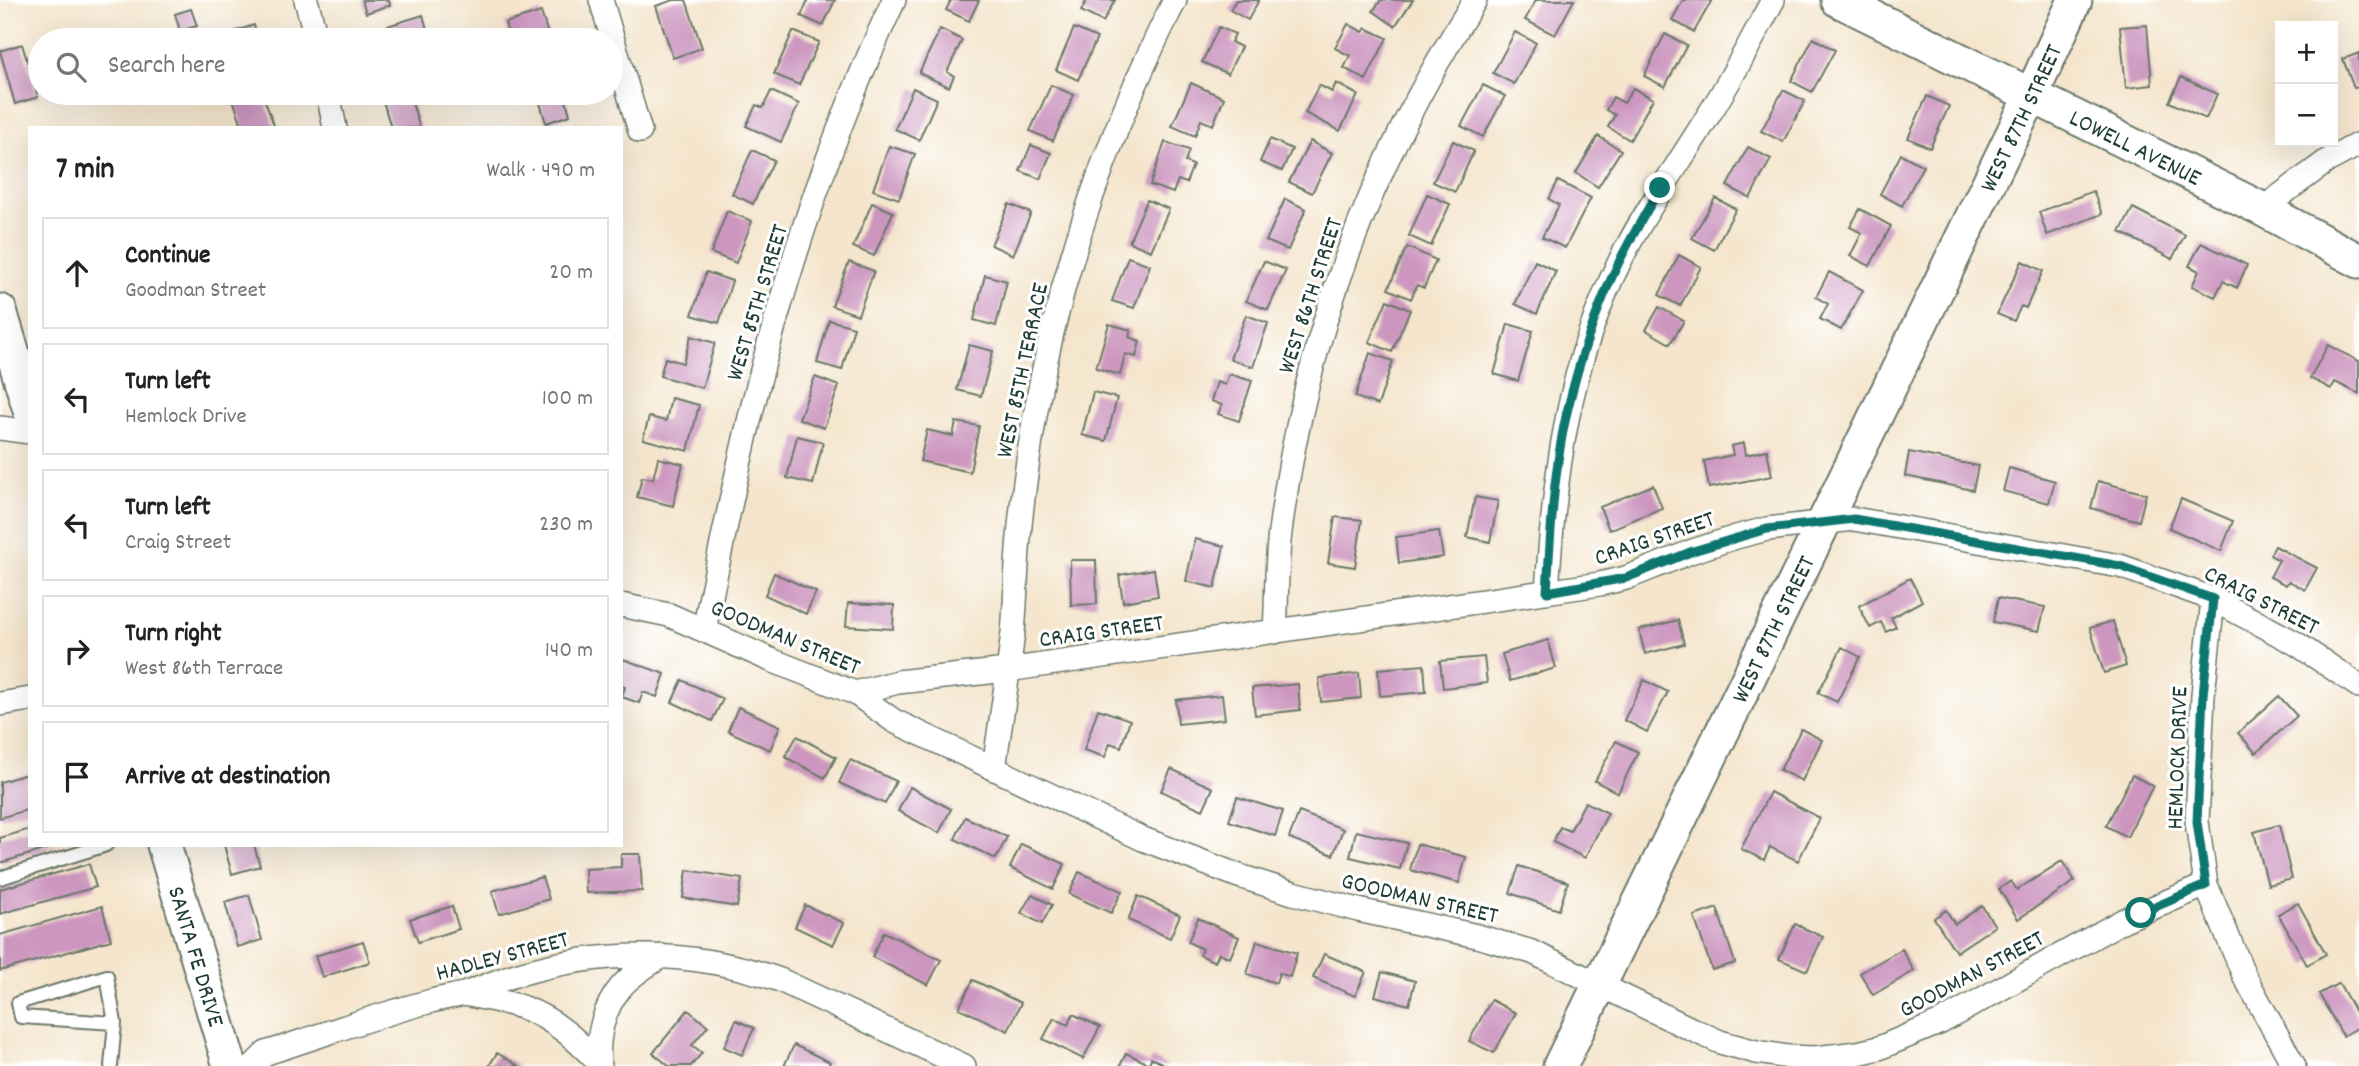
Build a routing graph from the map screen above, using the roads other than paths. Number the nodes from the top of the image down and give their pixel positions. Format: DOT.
graph roads {
  1 [pos="306,0"];
  2 [pos="601,0"];
  3 [pos="894,0"];
  4 [pos="1175,0"];
  5 [pos="1475,0"];
  6 [pos="1773,0"];
  7 [pos="1838,0"];
  8 [pos="2075,0"];
  9 [pos="314,28"];
  10 [pos="609,28"];
  11 [pos="623,74"];
  12 [pos="2032,94"];
  13 [pos="330,105"];
  14 [pos="335,126"];
  15 [pos="640,131"];
  16 [pos="2359,144"];
  17 [pos="2262,209"];
  18 [pos="2359,261"];
  19 [pos="0,311"];
  20 [pos="28,401"];
  21 [pos="0,428"];
  22 [pos="28,432"];
  23 [pos="1824,522"];
  24 [pos="1547,592"];
  25 [pos="2213,599"];
  26 [pos="623,606"];
  27 [pos="704,630"];
  28 [pos="1275,632"];
  29 [pos="1007,670"];
  30 [pos="2359,686"];
  31 [pos="855,692"];
  32 [pos="28,698"];
  33 [pos="0,704"];
  34 [pos="994,769"];
  35 [pos="100,847"];
  36 [pos="165,847"];
  37 [pos="0,878"];
  38 [pos="2206,885"];
  39 [pos="662,956"];
  40 [pos="1600,984"];
  41 [pos="464,994"];
  42 [pos="115,1023"];
  43 [pos="296,1055"];
  44 [pos="599,1065"];
  45 [pos="110,1066"];
  46 [pos="230,1066"];
  47 [pos="253,1066"];
  48 [pos="964,1066"];
  49 [pos="1560,1066"];
  50 [pos="2294,1066"];
  1 -- 9 [label="street"];
  2 -- 10 [label="street"];
  3 -- 27 [label="street, WEST 85TH STREET"];
  4 -- 29 [label="street, WEST 85TH TERRACE"];
  5 -- 28 [label="street, WEST 86TH STREET"];
  6 -- 24 [label="street"];
  7 -- 12 [label="street, LOWELL AVENUE"];
  8 -- 12 [label="street, WEST 87TH STREET"];
  11 -- 15 [label="street"];
  12 -- 17 [label="street, LOWELL AVENUE"];
  12 -- 23 [label="street, WEST 87TH STREET"];
  13 -- 14 [label="street"];
  16 -- 17 [label="street"];
  17 -- 18 [label="street, LOWELL AVENUE"];
  19 -- 20 [label="street"];
  21 -- 22 [label="street"];
  23 -- 24 [label="street, CRAIG STREET"];
  23 -- 25 [label="street, CRAIG STREET"];
  23 -- 40 [label="street, WEST 87TH STREET"];
  24 -- 28 [label="street, CRAIG STREET"];
  25 -- 30 [label="street, CRAIG STREET"];
  25 -- 38 [label="street, HEMLOCK DRIVE"];
  26 -- 27 [label="street, GOODMAN STREET"];
  27 -- 31 [label="street, GOODMAN STREET"];
  28 -- 29 [label="street, CRAIG STREET"];
  29 -- 31 [label="street, CRAIG STREET"];
  29 -- 34 [label="street, WEST 85TH TERRACE"];
  31 -- 34 [label="street, GOODMAN STREET"];
  32 -- 33 [label="street"];
  34 -- 40 [label="street, GOODMAN STREET"];
  35 -- 37 [label="lane"];
  36 -- 46 [label="street, SANTA FE DRIVE"];
  38 -- 40 [label="street, GOODMAN STREET"];
  38 -- 50 [label="street, HEMLOCK DRIVE"];
  39 -- 41 [label="street, HADLEY STREET"];
  39 -- 44 [label="street"];
  39 -- 48 [label="street, HADLEY STREET"];
  40 -- 49 [label="street, WEST 87TH STREET"];
  41 -- 43 [label="street, HADLEY STREET"];
  41 -- 44 [label="street"];
  42 -- 42 [label="lane"];
  42 -- 45 [label="lane"];
  43 -- 47 [label="street, HADLEY STREET"];
}
